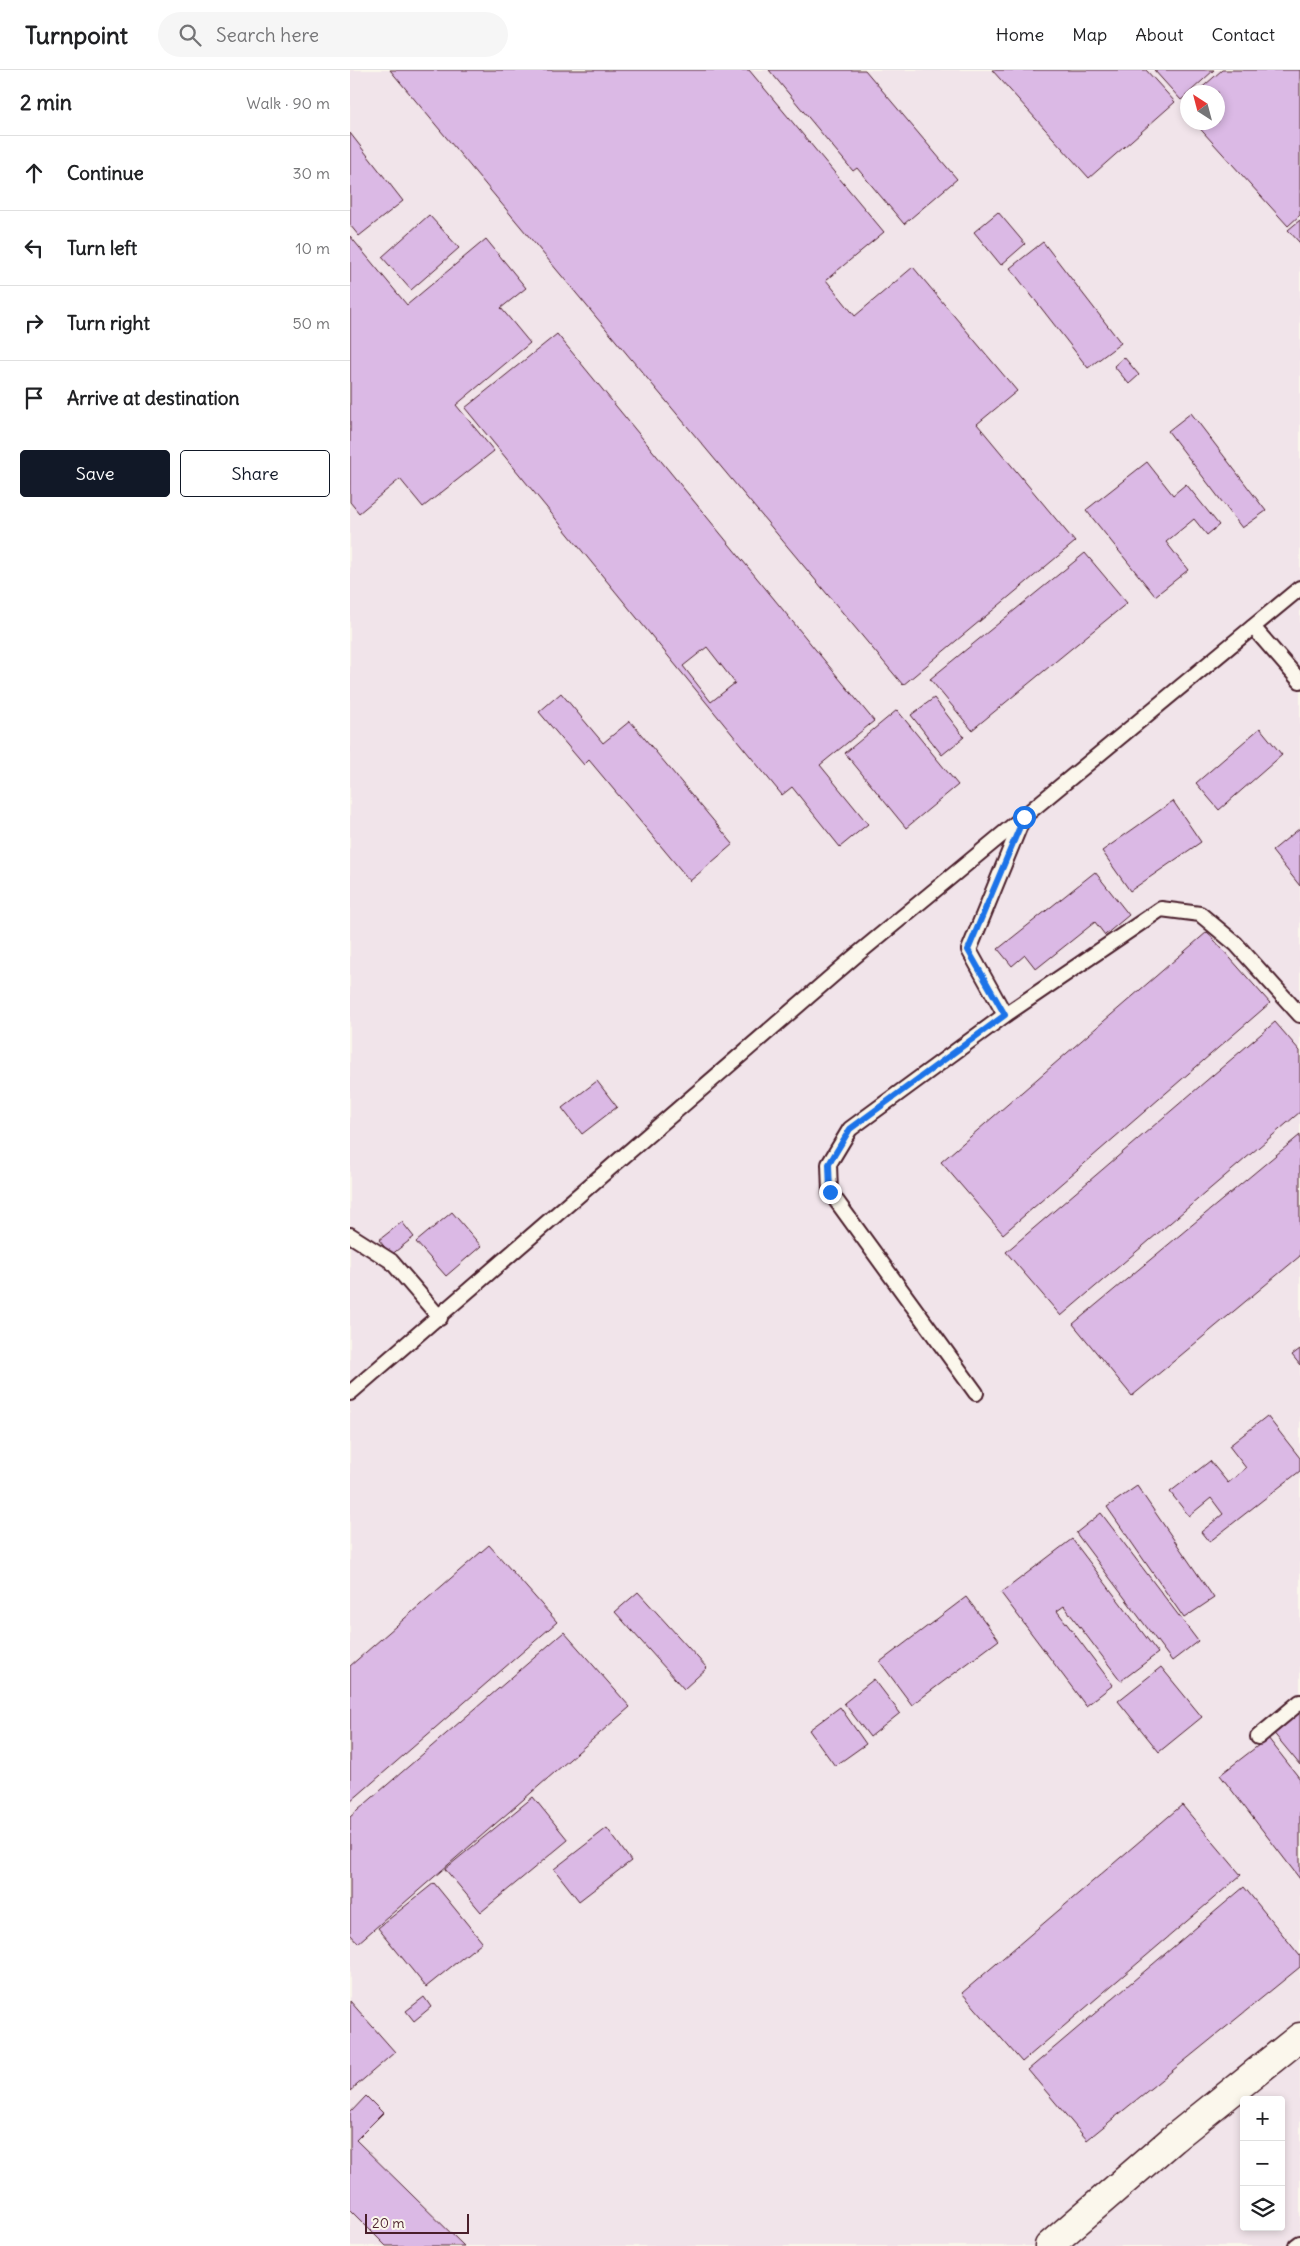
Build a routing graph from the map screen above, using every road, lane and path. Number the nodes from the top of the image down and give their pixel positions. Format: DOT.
graph roads {
  1 [pos="1300,588"];
  2 [pos="1252,626"];
  3 [pos="1300,681"];
  4 [pos="1024,817"];
  5 [pos="1005,1015"];
  6 [pos="1300,1015"];
  7 [pos="350,1235"];
  8 [pos="440,1318"];
  9 [pos="976,1393"];
  10 [pos="350,1394"];
  11 [pos="1300,1702"];
  12 [pos="1258,1737"];
  13 [pos="1300,2037"];
  14 [pos="1300,2243"];
  15 [pos="1049,2246"];
  16 [pos="1296,2246"];
  1 -- 2 [label="lane"];
  2 -- 3 [label="lane"];
  2 -- 4 [label="lane"];
  4 -- 5 [label="lane"];
  4 -- 8 [label="lane"];
  5 -- 6 [label="lane"];
  5 -- 9 [label="lane"];
  7 -- 8 [label="lane"];
  8 -- 10 [label="lane"];
  11 -- 12 [label="lane"];
  13 -- 15 [label="street"];
  14 -- 16 [label="lane"];
}
